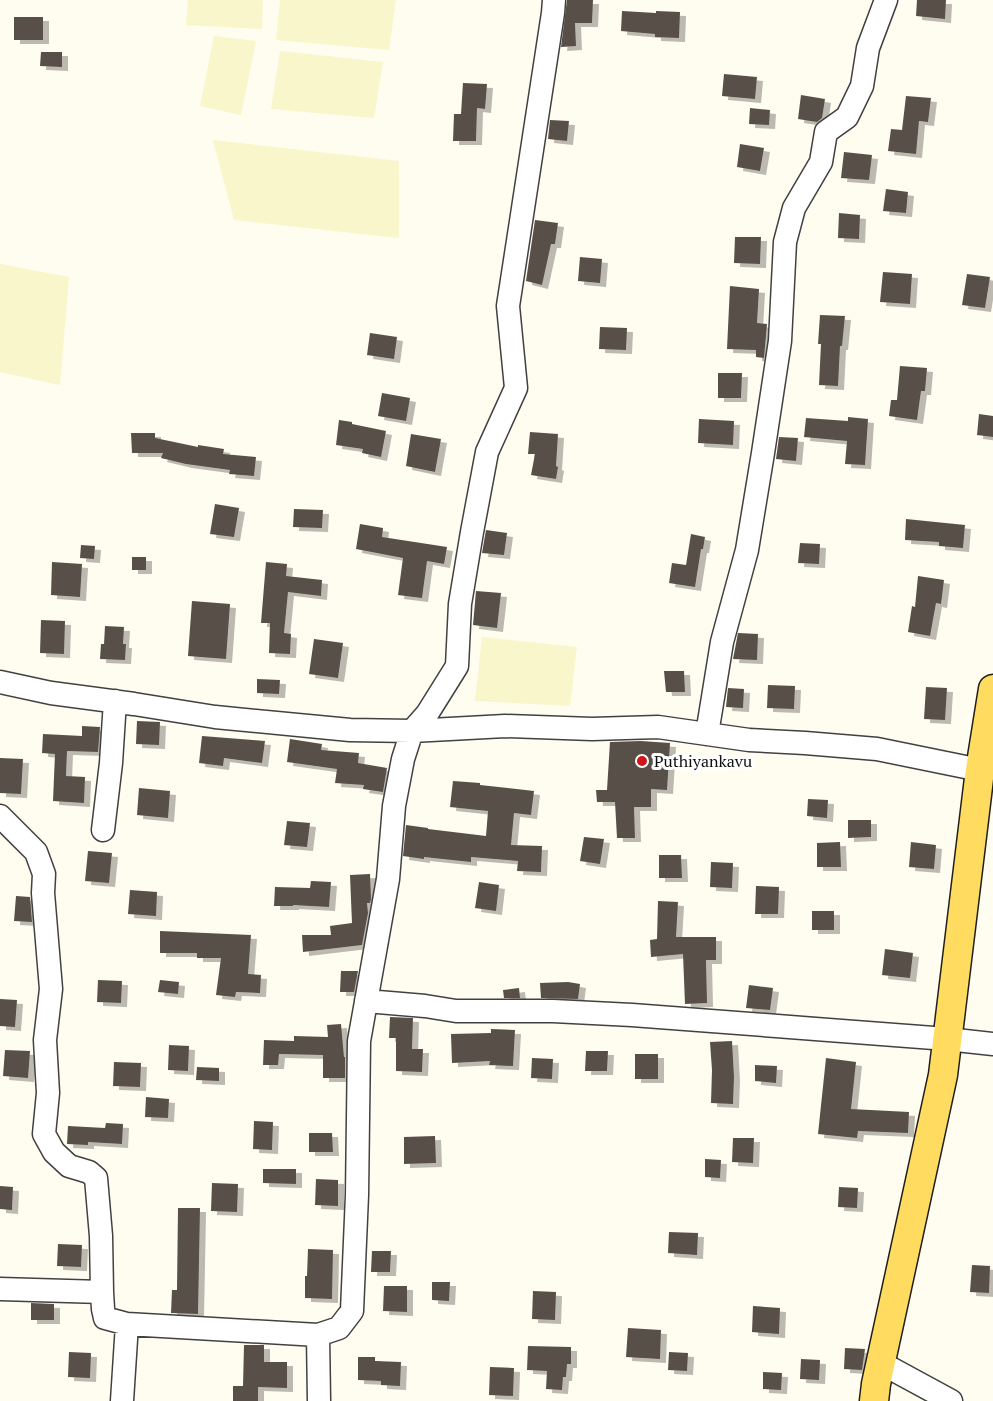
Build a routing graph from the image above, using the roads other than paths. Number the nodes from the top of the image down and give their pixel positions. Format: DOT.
graph roads {
  1 [pos="554,0"];
  2 [pos="885,0"];
  3 [pos="0,682"];
  4 [pos="993,689"];
  5 [pos="115,701"];
  6 [pos="412,731"];
  7 [pos="707,734"];
  8 [pos="986,753"];
  9 [pos="0,816"];
  10 [pos="104,830"];
  11 [pos="366,1001"];
  12 [pos="947,1039"];
  13 [pos="993,1044"];
  14 [pos="0,1289"];
  15 [pos="102,1292"];
  16 [pos="127,1324"];
  17 [pos="318,1335"];
  18 [pos="881,1363"];
  19 [pos="122,1401"];
  20 [pos="319,1401"];
  21 [pos="874,1401"];
  22 [pos="951,1401"];
  1 -- 6 [label="street"];
  2 -- 7 [label="street"];
  3 -- 5 [label="street"];
  4 -- 8 [label="main road"];
  5 -- 6 [label="street"];
  5 -- 10 [label="street"];
  6 -- 7 [label="street"];
  6 -- 11 [label="street"];
  7 -- 8 [label="street"];
  8 -- 12 [label="main road"];
  9 -- 15 [label="street"];
  11 -- 12 [label="street"];
  11 -- 17 [label="street"];
  12 -- 13 [label="street"];
  12 -- 18 [label="main road"];
  14 -- 15 [label="street"];
  15 -- 16 [label="street"];
  16 -- 17 [label="street"];
  16 -- 19 [label="street"];
  17 -- 20 [label="street"];
  18 -- 21 [label="main road"];
  18 -- 22 [label="street"];
}
